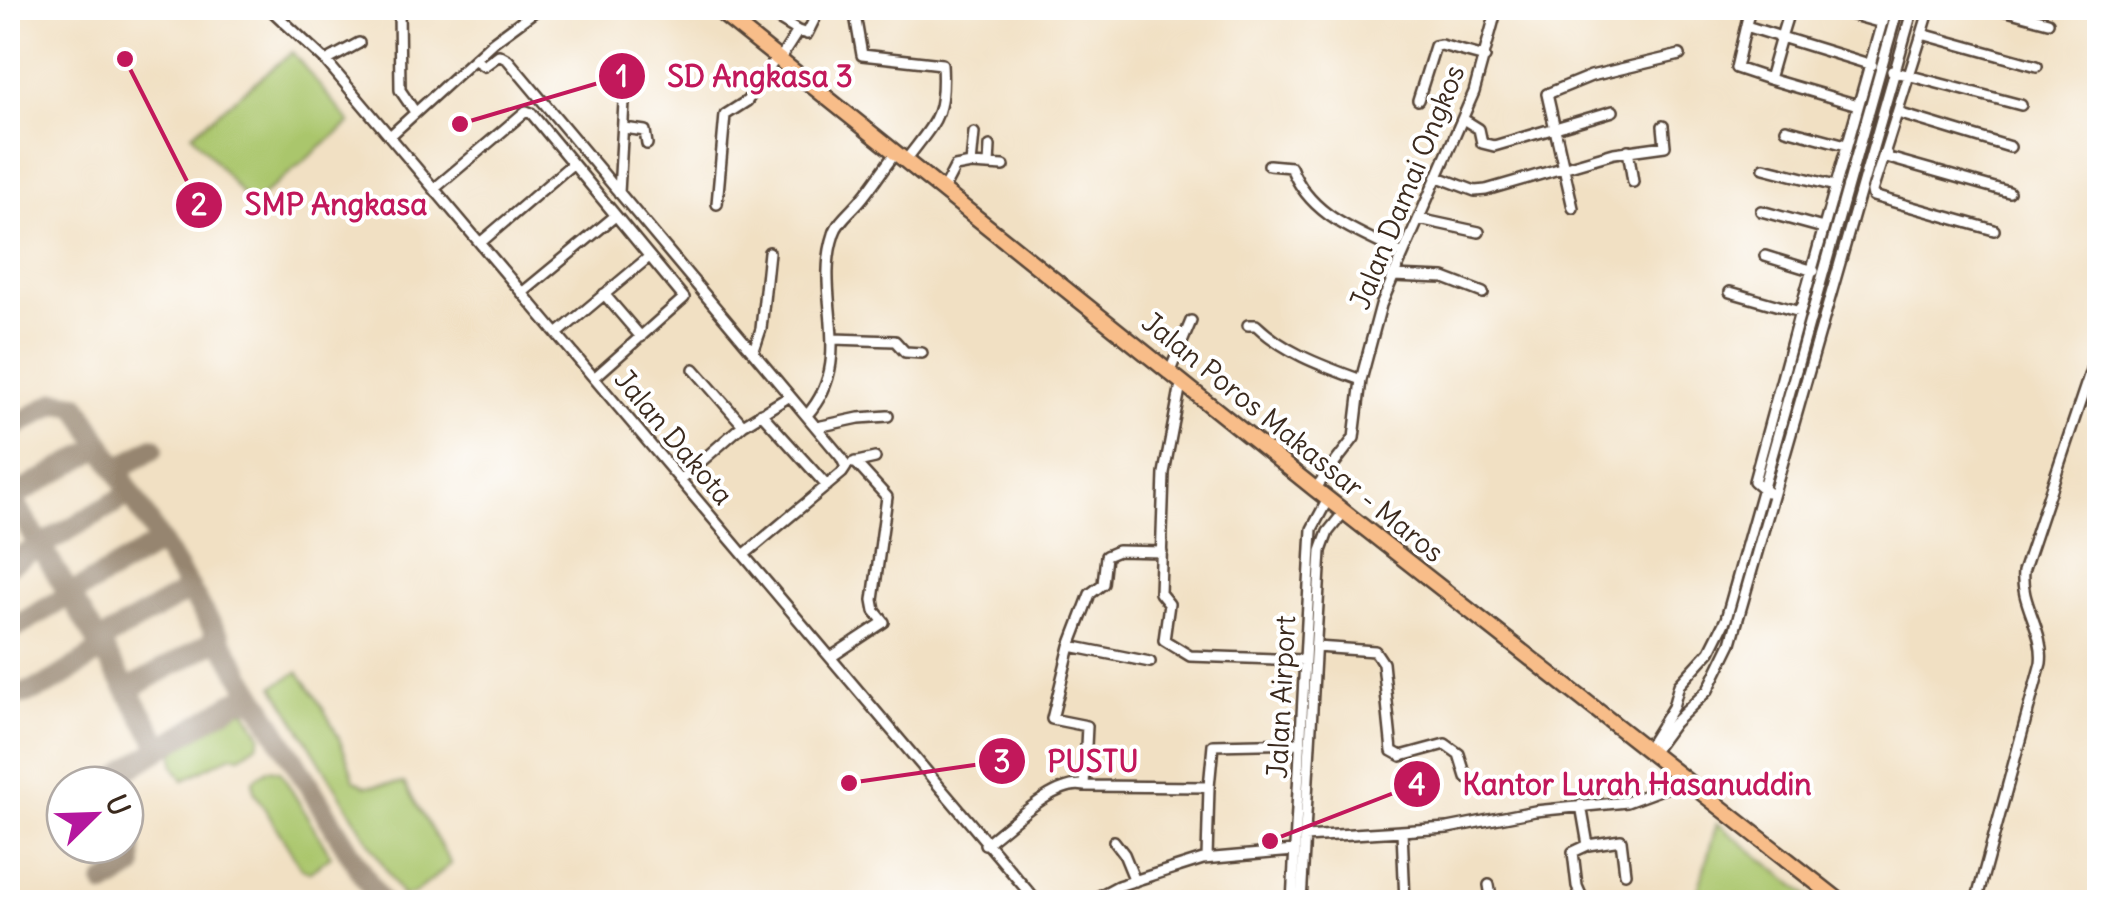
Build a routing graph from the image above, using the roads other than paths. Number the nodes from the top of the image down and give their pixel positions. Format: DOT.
graph roads {
  1 [pos="269,8"];
  2 [pos="399,8"];
  3 [pos="538,8"];
  4 [pos="701,8"];
  5 [pos="716,8"];
  6 [pos="760,8"];
  7 [pos="1497,8"];
  8 [pos="1750,8"];
  9 [pos="1790,8"];
  10 [pos="1828,8"];
  11 [pos="1886,8"];
  12 [pos="1898,8"];
  13 [pos="1914,8"];
  14 [pos="1930,8"];
  15 [pos="1996,8"];
  16 [pos="734,13"];
  17 [pos="2048,22"];
  18 [pos="1882,23"];
  19 [pos="1746,26"];
  20 [pos="798,32"];
  21 [pos="1922,34"];
  22 [pos="1781,37"];
  23 [pos="359,44"];
  24 [pos="1680,55"];
  25 [pos="1485,57"];
  26 [pos="475,60"];
  27 [pos="326,61"];
  28 [pos="776,62"];
  29 [pos="1876,66"];
  30 [pos="2037,66"];
  31 [pos="1894,71"];
  32 [pos="1910,75"];
  33 [pos="1769,79"];
  34 [pos="625,84"];
  35 [pos="1418,100"];
  36 [pos="1858,105"];
  37 [pos="2021,105"];
  38 [pos="1898,110"];
  39 [pos="1613,111"];
  40 [pos="415,112"];
  41 [pos="1463,119"];
  42 [pos="1663,126"];
  43 [pos="624,128"];
  44 [pos="1786,129"];
  45 [pos="1554,130"];
  46 [pos="974,133"];
  47 [pos="390,136"];
  48 [pos="647,144"];
  49 [pos="1846,145"];
  50 [pos="990,146"];
  51 [pos="2010,147"];
  52 [pos="1628,150"];
  53 [pos="1885,151"];
  54 [pos="898,160"];
  55 [pos="571,164"];
  56 [pos="972,164"];
  57 [pos="988,165"];
  58 [pos="1268,165"];
  59 [pos="1004,166"];
  60 [pos="1564,167"];
  61 [pos="1764,168"];
  62 [pos="920,177"];
  63 [pos="1438,178"];
  64 [pos="1633,182"];
  65 [pos="1835,186"];
  66 [pos="434,189"];
  67 [pos="943,190"];
  68 [pos="2009,192"];
  69 [pos="619,193"];
  70 [pos="717,204"];
  71 [pos="1572,208"];
  72 [pos="1761,211"];
  73 [pos="614,216"];
  74 [pos="1419,218"];
  75 [pos="1823,228"];
  76 [pos="1994,230"];
  77 [pos="1479,232"];
  78 [pos="480,243"];
  79 [pos="768,252"];
  80 [pos="1402,254"];
  81 [pos="1764,256"];
  82 [pos="649,257"];
  83 [pos="1812,270"];
  84 [pos="1824,274"];
  85 [pos="1392,276"];
  86 [pos="1836,277"];
  87 [pos="1730,292"];
  88 [pos="522,293"];
  89 [pos="1483,293"];
  90 [pos="604,294"];
  91 [pos="1800,312"];
  92 [pos="1190,321"];
  93 [pos="1248,324"];
  94 [pos="557,334"];
  95 [pos="642,336"];
  96 [pos="833,339"];
  97 [pos="2100,343"];
  98 [pos="754,350"];
  99 [pos="922,353"];
  100 [pos="694,369"];
  101 [pos="1170,371"];
  102 [pos="594,378"];
  103 [pos="1361,380"];
  104 [pos="1180,389"];
  105 [pos="790,396"];
  106 [pos="1788,403"];
  107 [pos="1800,408"];
  108 [pos="760,413"];
  109 [pos="807,415"];
  110 [pos="888,416"];
  111 [pos="743,425"];
  112 [pos="817,427"];
  113 [pos="875,458"];
  114 [pos="850,464"];
  115 [pos="680,480"];
  116 [pos="826,486"];
  117 [pos="1770,493"];
  118 [pos="1322,498"];
  119 [pos="1341,514"];
  120 [pos="1162,552"];
  121 [pos="744,554"];
  122 [pos="1315,583"];
  123 [pos="1070,646"];
  124 [pos="1316,647"];
  125 [pos="831,657"];
  126 [pos="1304,660"];
  127 [pos="1150,662"];
  128 [pos="1301,744"];
  129 [pos="1649,751"];
  130 [pos="1466,777"];
  131 [pos="1676,784"];
  132 [pos="1084,786"];
  133 [pos="1209,787"];
  134 [pos="1581,805"];
  135 [pos="1301,819"];
  136 [pos="1402,831"];
  137 [pos="1305,837"];
  138 [pos="1114,842"];
  139 [pos="985,844"];
  140 [pos="1588,845"];
  141 [pos="1294,851"];
  142 [pos="1208,858"];
  143 [pos="1626,873"];
  144 [pos="1135,880"];
  145 [pos="1489,886"];
  146 [pos="1037,902"];
  147 [pos="1088,902"];
  148 [pos="1292,902"];
  149 [pos="1301,902"];
  150 [pos="1405,902"];
  151 [pos="1492,902"];
  152 [pos="1584,902"];
  153 [pos="1826,902"];
  154 [pos="1841,902"];
  155 [pos="1976,902"];
  1 -- 27 [label="street, Jalan Dakota"];
  2 -- 40 [label="street"];
  3 -- 26 [label="street"];
  4 -- 28 [label="highway, Jalan Poros Makassar - Maros"];
  5 -- 16 [label="highway, Jalan Poros Makassar - Maros"];
  6 -- 20 [label="street"];
  7 -- 25 [label="street, Jalan Damai Ongkos"];
  8 -- 19 [label="street"];
  9 -- 22 [label="street"];
  10 -- 18 [label="street"];
  11 -- 18 [label="street"];
  12 -- 29 [label="street"];
  13 -- 31 [label="street"];
  14 -- 21 [label="street"];
  15 -- 17 [label="street"];
  16 -- 28 [label="highway, Jalan Poros Makassar - Maros"];
  18 -- 29 [label="street"];
  19 -- 22 [label="street"];
  19 -- 33 [label="street"];
  20 -- 28 [label="street"];
  20 -- 54 [label="street"];
  21 -- 30 [label="street"];
  21 -- 32 [label="street"];
  22 -- 29 [label="street"];
  22 -- 33 [label="street"];
  23 -- 27 [label="street"];
  24 -- 45 [label="street"];
  25 -- 35 [label="street"];
  25 -- 41 [label="street, Jalan Damai Ongkos"];
  26 -- 40 [label="street"];
  26 -- 69 [label="street"];
  27 -- 47 [label="street, Jalan Dakota"];
  28 -- 54 [label="highway, Jalan Poros Makassar - Maros"];
  28 -- 70 [label="street"];
  29 -- 31 [label="street"];
  29 -- 36 [label="street"];
  29 -- 84 [label="street"];
  31 -- 32 [label="street"];
  31 -- 86 [label="street"];
  32 -- 37 [label="street"];
  32 -- 38 [label="street"];
  33 -- 36 [label="street"];
  34 -- 43 [label="street"];
  36 -- 49 [label="street"];
  38 -- 51 [label="street"];
  38 -- 53 [label="street"];
  39 -- 45 [label="street"];
  40 -- 47 [label="street"];
  41 -- 45 [label="street"];
  41 -- 63 [label="street, Jalan Damai Ongkos"];
  42 -- 52 [label="street"];
  43 -- 48 [label="street"];
  43 -- 69 [label="street"];
  44 -- 49 [label="street"];
  45 -- 60 [label="street"];
  46 -- 56 [label="street"];
  47 -- 66 [label="street, Jalan Dakota"];
  49 -- 65 [label="street"];
  50 -- 57 [label="street"];
  52 -- 60 [label="street"];
  52 -- 64 [label="street"];
  53 -- 68 [label="street"];
  53 -- 76 [label="street"];
  54 -- 62 [label="highway, Jalan Poros Makassar - Maros"];
  54 -- 96 [label="street"];
  55 -- 66 [label="street"];
  55 -- 73 [label="street"];
  55 -- 78 [label="street"];
  56 -- 57 [label="street"];
  56 -- 67 [label="street"];
  57 -- 59 [label="street"];
  58 -- 80 [label="street"];
  60 -- 63 [label="street"];
  60 -- 71 [label="street"];
  61 -- 65 [label="street"];
  62 -- 67 [label="highway, Jalan Poros Makassar - Maros"];
  62 -- 104 [label="highway, Jalan Poros Makassar - Maros"];
  63 -- 74 [label="street, Jalan Damai Ongkos"];
  65 -- 75 [label="street"];
  66 -- 78 [label="street, Jalan Dakota"];
  67 -- 101 [label="highway, Jalan Poros Makassar - Maros"];
  69 -- 98 [label="street"];
  72 -- 75 [label="street"];
  73 -- 82 [label="street"];
  73 -- 88 [label="street"];
  74 -- 77 [label="street"];
  74 -- 80 [label="street, Jalan Damai Ongkos"];
  75 -- 83 [label="street"];
  78 -- 88 [label="street, Jalan Dakota"];
  79 -- 98 [label="street"];
  80 -- 85 [label="street, Jalan Damai Ongkos"];
  81 -- 83 [label="street"];
  82 -- 90 [label="street"];
  82 -- 95 [label="street"];
  83 -- 84 [label="street"];
  83 -- 91 [label="street"];
  84 -- 86 [label="street"];
  84 -- 106 [label="street"];
  85 -- 89 [label="street"];
  85 -- 103 [label="street, Jalan Damai Ongkos"];
  86 -- 107 [label="street"];
  87 -- 91 [label="street"];
  88 -- 94 [label="street, Jalan Dakota"];
  90 -- 94 [label="street"];
  90 -- 95 [label="street"];
  91 -- 117 [label="street"];
  92 -- 101 [label="street"];
  93 -- 103 [label="street"];
  94 -- 102 [label="street, Jalan Dakota"];
  95 -- 102 [label="street"];
  96 -- 99 [label="street"];
  96 -- 109 [label="street"];
  97 -- 155 [label="street"];
  98 -- 105 [label="street"];
  100 -- 111 [label="street"];
  101 -- 118 [label="highway, Jalan Poros Makassar - Maros"];
  102 -- 115 [label="street, Jalan Dakota"];
  103 -- 118 [label="street, Jalan Damai Ongkos"];
  104 -- 118 [label="highway, Jalan Poros Makassar - Maros"];
  104 -- 120 [label="street"];
  105 -- 108 [label="street"];
  105 -- 109 [label="street"];
  106 -- 107 [label="street"];
  106 -- 117 [label="street"];
  107 -- 117 [label="street"];
  108 -- 111 [label="street"];
  108 -- 116 [label="street"];
  109 -- 112 [label="street"];
  110 -- 112 [label="street"];
  111 -- 115 [label="street"];
  112 -- 114 [label="street"];
  113 -- 114 [label="street"];
  114 -- 116 [label="street"];
  114 -- 125 [label="street"];
  115 -- 121 [label="street, Jalan Dakota"];
  116 -- 121 [label="street"];
  117 -- 129 [label="street"];
  117 -- 129 [label="street"];
  118 -- 119 [label="highway, Jalan Poros Makassar - Maros"];
  118 -- 122 [label="street, Jalan Airport"];
  119 -- 122 [label="street, Jalan Airport"];
  119 -- 129 [label="highway, Jalan Poros Makassar - Maros"];
  119 -- 131 [label="highway, Jalan Poros Makassar - Maros"];
  120 -- 123 [label="street"];
  120 -- 126 [label="street"];
  121 -- 125 [label="street, Jalan Dakota"];
  122 -- 124 [label="street, Jalan Airport"];
  122 -- 126 [label="street, Jalan Airport"];
  123 -- 127 [label="street"];
  123 -- 132 [label="street"];
  124 -- 130 [label="street"];
  124 -- 135 [label="street, Jalan Airport"];
  125 -- 139 [label="street, Jalan Dakota"];
  126 -- 128 [label="street, Jalan Airport"];
  128 -- 133 [label="street"];
  128 -- 135 [label="street, Jalan Airport"];
  129 -- 154 [label="highway, Jalan Poros Makassar - Maros"];
  131 -- 134 [label="street"];
  131 -- 153 [label="highway, Jalan Poros Makassar - Maros"];
  132 -- 133 [label="street"];
  132 -- 139 [label="street"];
  133 -- 142 [label="street"];
  134 -- 136 [label="street"];
  134 -- 140 [label="street"];
  135 -- 137 [label="street, Jalan Airport"];
  135 -- 141 [label="street, Jalan Airport"];
  136 -- 137 [label="street"];
  136 -- 150 [label="street"];
  137 -- 149 [label="street, Jalan Airport"];
  138 -- 144 [label="street"];
  139 -- 146 [label="street, Jalan Dakota"];
  140 -- 143 [label="street"];
  140 -- 152 [label="street"];
  141 -- 142 [label="street"];
  141 -- 148 [label="street, Jalan Airport"];
  142 -- 144 [label="street"];
  144 -- 147 [label="street"];
  145 -- 151 [label="street"];
}
